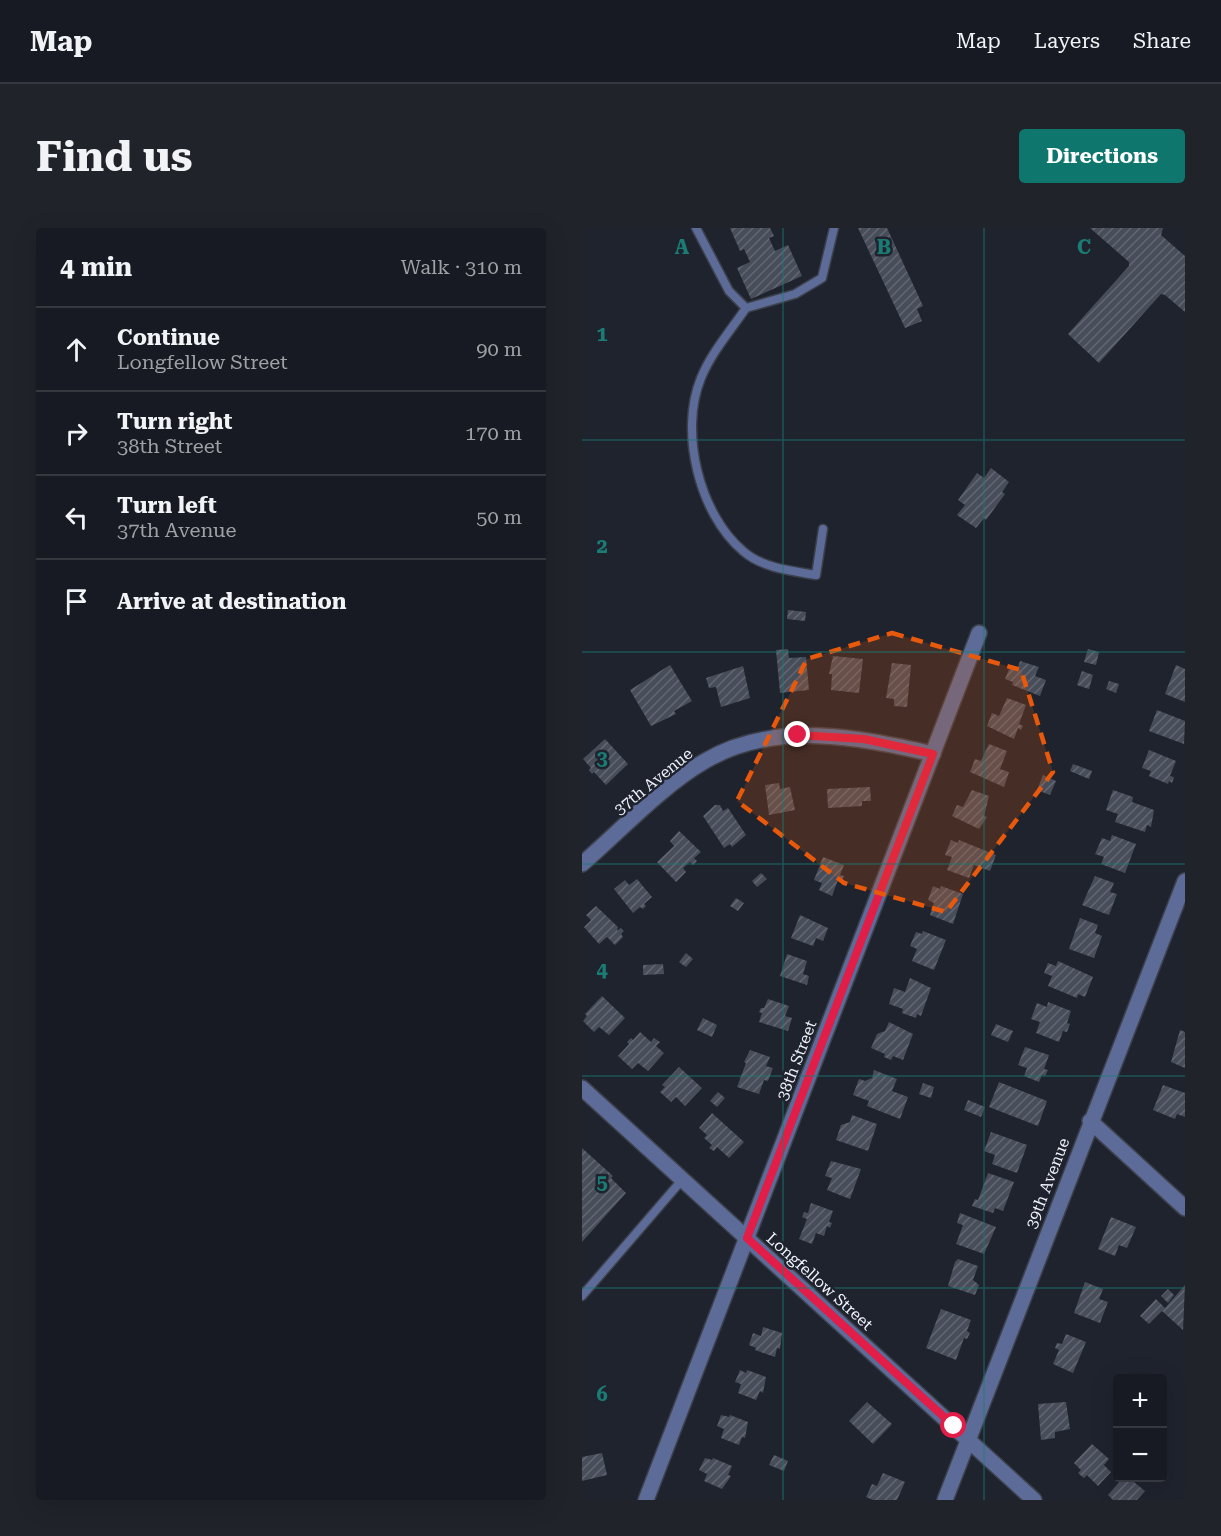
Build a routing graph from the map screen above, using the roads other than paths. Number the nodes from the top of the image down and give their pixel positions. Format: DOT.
graph roads {
  1 [pos="696,228"];
  2 [pos="834,228"];
  3 [pos="746,308"];
  4 [pos="823,529"];
  5 [pos="979,633"];
  6 [pos="933,754"];
  7 [pos="582,864"];
  8 [pos="1185,881"];
  9 [pos="582,1088"];
  10 [pos="1090,1121"];
  11 [pos="682,1180"];
  12 [pos="1185,1208"];
  13 [pos="747,1238"];
  14 [pos="582,1296"];
  15 [pos="968,1439"];
  16 [pos="646,1500"];
  17 [pos="945,1500"];
  18 [pos="1034,1500"];
  1 -- 3 [label="lane"];
  2 -- 3 [label="lane"];
  3 -- 4 [label="lane"];
  5 -- 6 [label="street, 38th Street"];
  6 -- 7 [label="street, 37th Avenue"];
  6 -- 13 [label="street, 38th Street"];
  8 -- 10 [label="street, 39th Avenue"];
  9 -- 11 [label="street, Longfellow Street"];
  10 -- 12 [label="street"];
  10 -- 15 [label="street, 39th Avenue"];
  11 -- 13 [label="street, Longfellow Street"];
  11 -- 14 [label="lane"];
  13 -- 15 [label="street, Longfellow Street"];
  13 -- 16 [label="street, 38th Street"];
  15 -- 17 [label="street, 39th Avenue"];
  15 -- 18 [label="street, Longfellow Street"];
}
